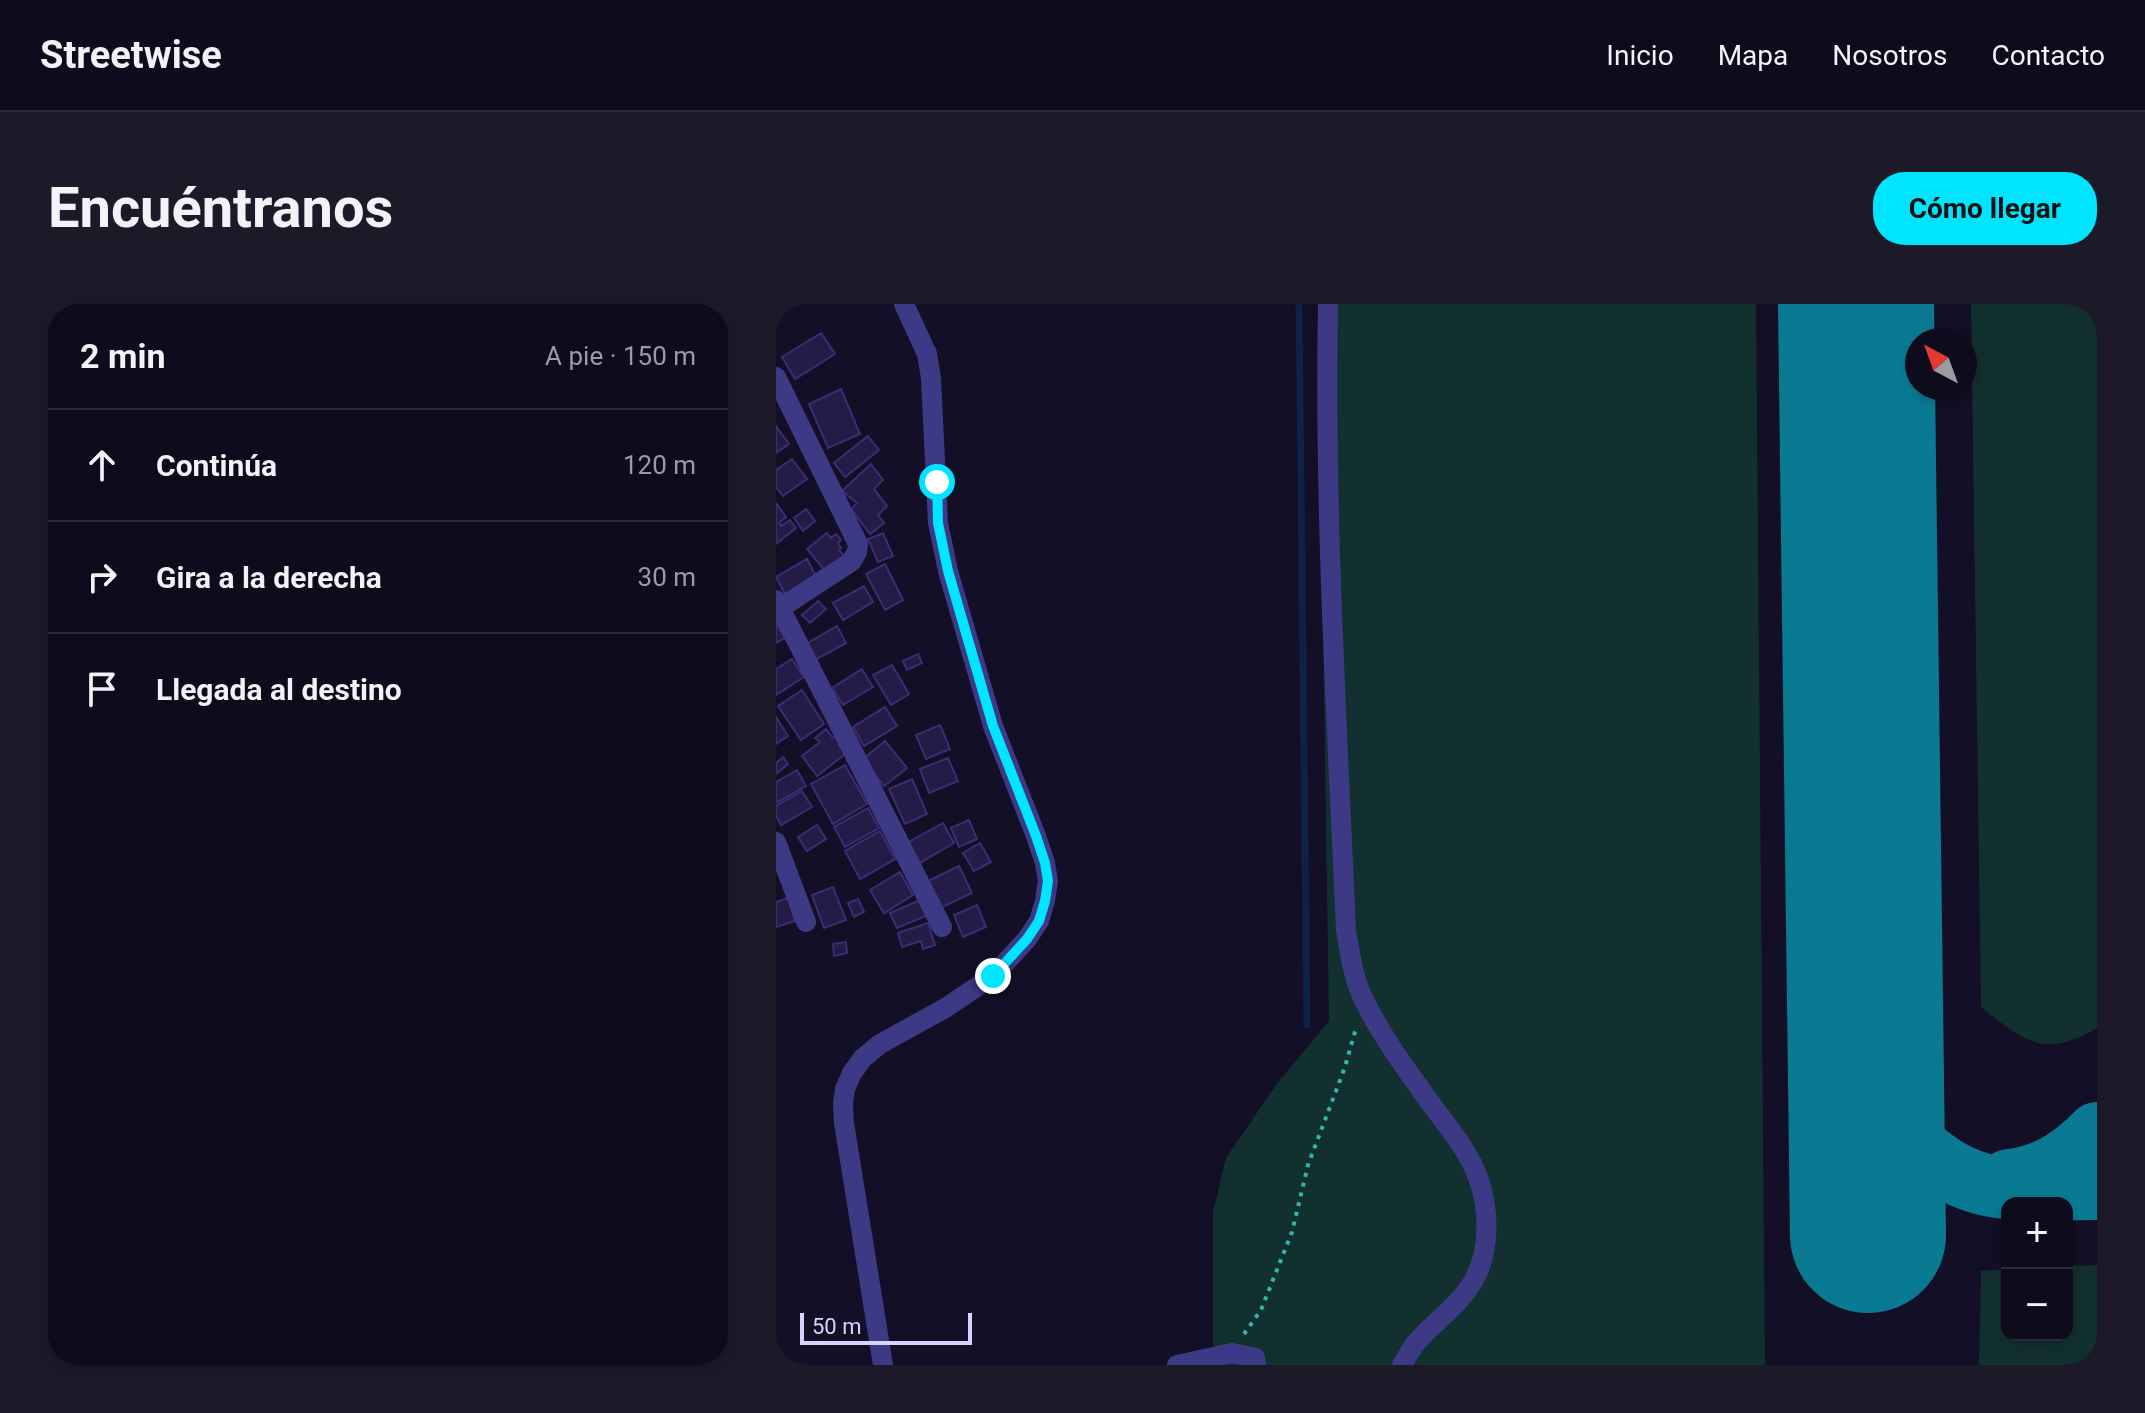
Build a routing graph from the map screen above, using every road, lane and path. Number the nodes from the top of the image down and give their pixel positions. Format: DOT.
graph roads {
  1 [pos="904,304"];
  2 [pos="1328,304"];
  3 [pos="776,377"];
  4 [pos="777,607"];
  5 [pos="776,842"];
  6 [pos="806,922"];
  7 [pos="942,927"];
  8 [pos="1363,999"];
  9 [pos="1232,1353"];
  10 [pos="883,1365"];
  11 [pos="1177,1365"];
  12 [pos="1256,1365"];
  13 [pos="1402,1365"];
  1 -- 10 [label="street"];
  2 -- 8 [label="street"];
  3 -- 4 [label="street"];
  4 -- 7 [label="street"];
  5 -- 6 [label="street"];
  8 -- 9 [label="path"];
  8 -- 13 [label="street"];
  9 -- 11 [label="street"];
  9 -- 12 [label="street"];
}
